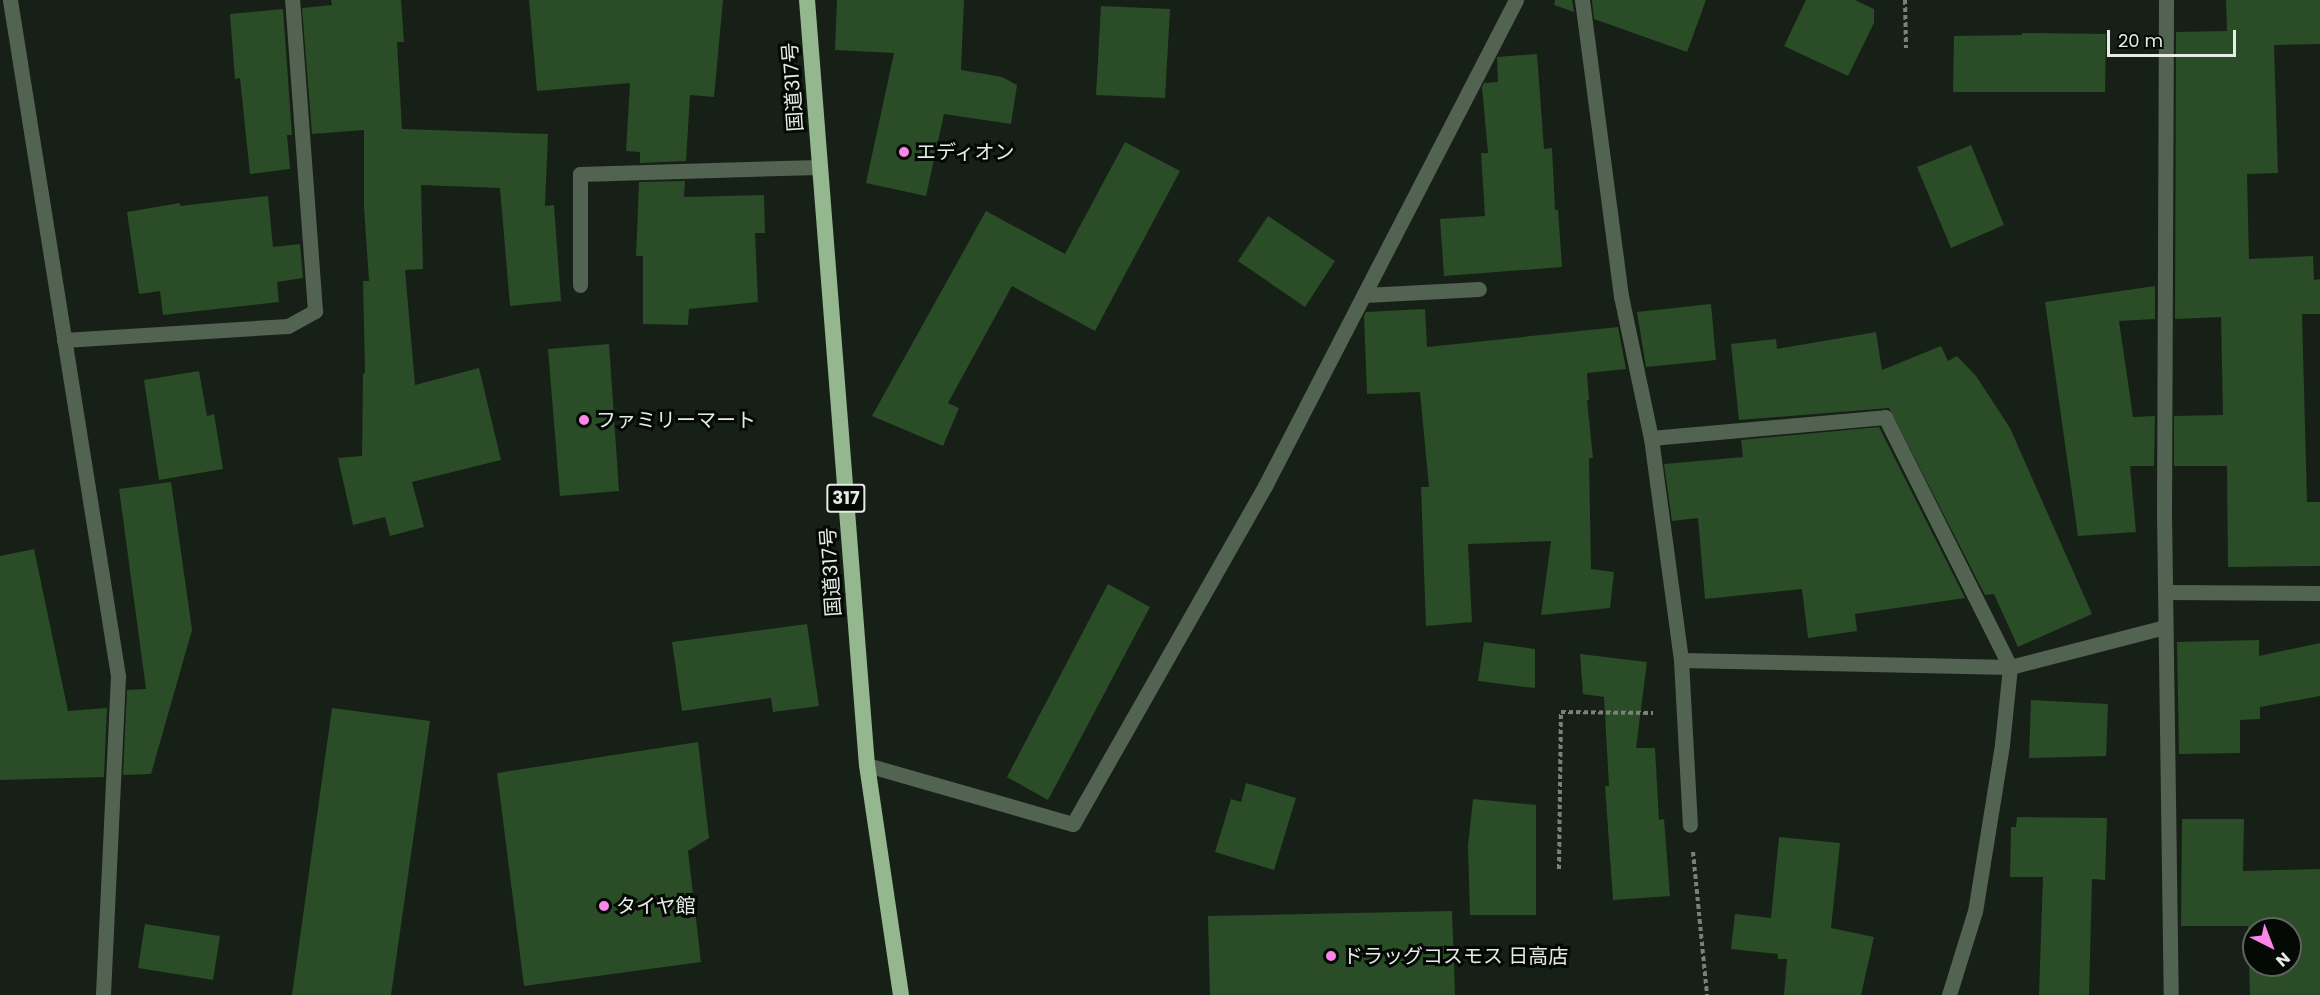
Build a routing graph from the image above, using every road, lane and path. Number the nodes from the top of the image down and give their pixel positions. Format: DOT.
graph roads {
  1 [pos="10,0"];
  2 [pos="292,0"];
  3 [pos="807,0"];
  4 [pos="1516,0"];
  5 [pos="1582,0"];
  6 [pos="1905,0"];
  7 [pos="2166,0"];
  8 [pos="1906,48"];
  9 [pos="820,167"];
  10 [pos="580,285"];
  11 [pos="1479,289"];
  12 [pos="1365,296"];
  13 [pos="64,340"];
  14 [pos="1651,438"];
  15 [pos="2166,592"];
  16 [pos="2320,593"];
  17 [pos="2165,627"];
  18 [pos="1681,660"];
  19 [pos="2010,667"];
  20 [pos="1684,714"];
  21 [pos="867,765"];
  22 [pos="1690,825"];
  23 [pos="1559,869"];
  24 [pos="103,995"];
  25 [pos="901,995"];
  26 [pos="1707,995"];
  27 [pos="1949,995"];
  28 [pos="2171,995"];
  1 -- 13 [label="street"];
  2 -- 13 [label="street"];
  3 -- 9 [label="highway, 国道317号 / 317"];
  4 -- 12 [label="street"];
  5 -- 14 [label="street"];
  6 -- 8 [label="path"];
  7 -- 15 [label="street"];
  9 -- 10 [label="street"];
  9 -- 21 [label="highway, 国道317号 / 317"];
  11 -- 12 [label="street"];
  12 -- 21 [label="street"];
  13 -- 24 [label="street"];
  14 -- 18 [label="street"];
  14 -- 19 [label="street"];
  15 -- 16 [label="street"];
  15 -- 17 [label="street"];
  17 -- 19 [label="street"];
  17 -- 28 [label="street"];
  18 -- 19 [label="street"];
  18 -- 20 [label="street"];
  19 -- 27 [label="street"];
  20 -- 22 [label="street"];
  20 -- 23 [label="path"];
  21 -- 25 [label="highway, 国道317号 / 317"];
  22 -- 26 [label="path"];
}
